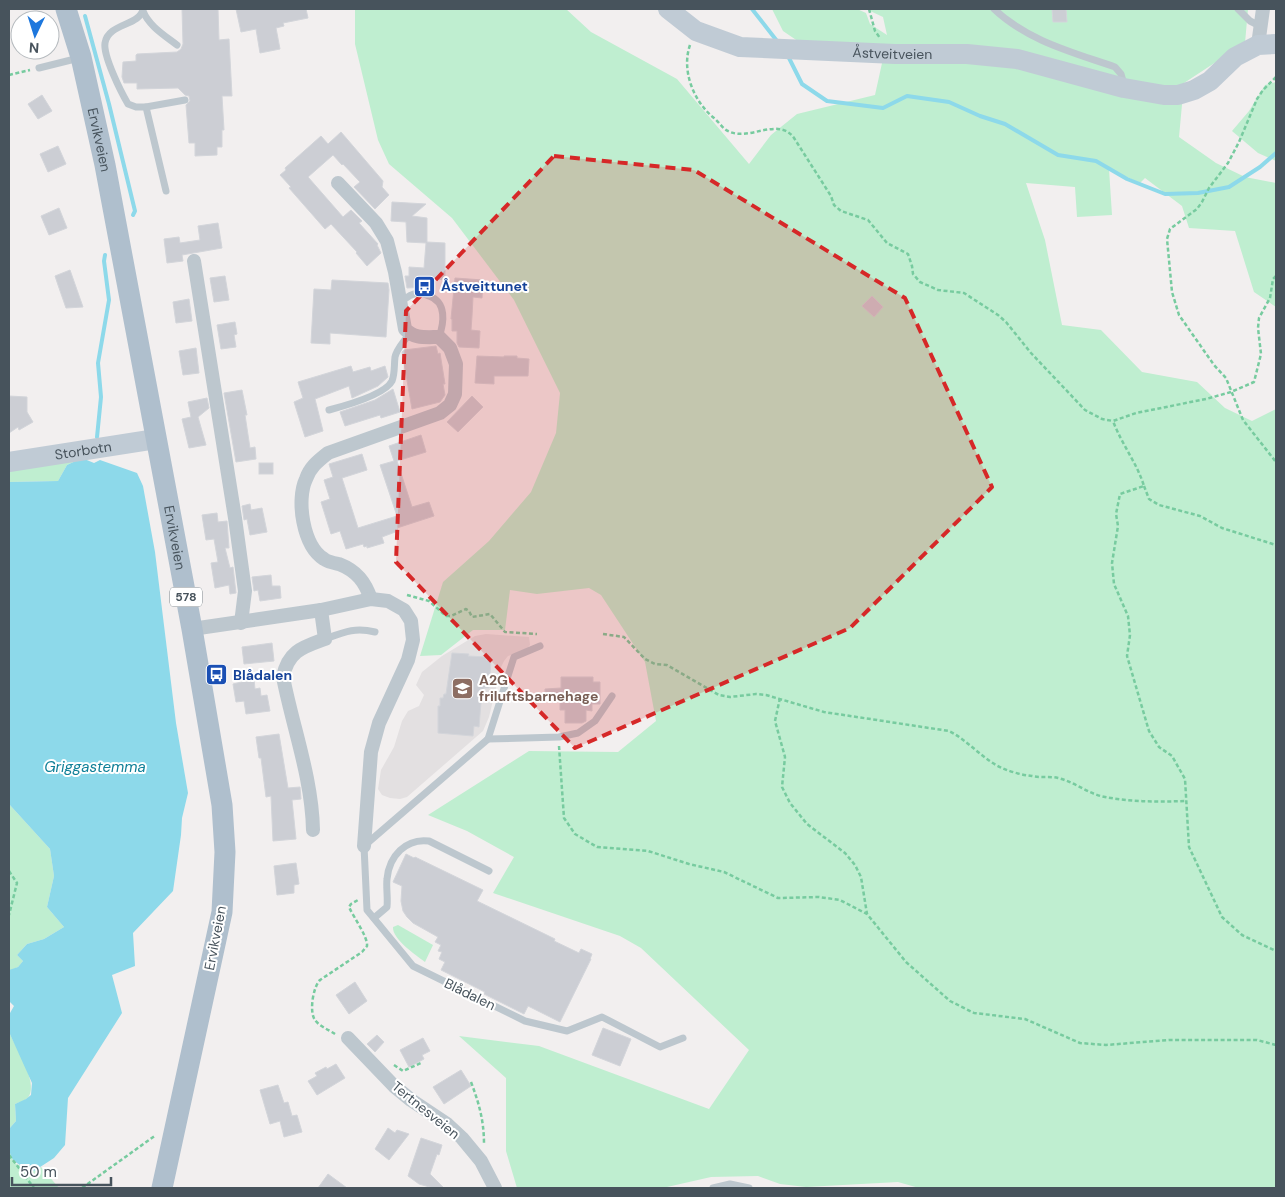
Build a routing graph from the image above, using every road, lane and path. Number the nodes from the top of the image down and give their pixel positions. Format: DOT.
graph roads {
  1 [pos="66,9"];
  2 [pos="668,9"];
  3 [pos="869,9"];
  4 [pos="994,9"];
  5 [pos="1238,9"];
  6 [pos="1263,9"];
  7 [pos="143,10"];
  8 [pos="696,31"];
  9 [pos="1265,38"];
  10 [pos="176,45"];
  11 [pos="895,54"];
  12 [pos="82,57"];
  13 [pos="39,68"];
  14 [pos="9,75"];
  15 [pos="1276,77"];
  16 [pos="1124,88"];
  17 [pos="185,100"];
  18 [pos="146,106"];
  19 [pos="338,183"];
  20 [pos="166,191"];
  21 [pos="194,261"];
  22 [pos="1276,276"];
  23 [pos="400,302"];
  24 [pos="409,334"];
  25 [pos="439,336"];
  26 [pos="1231,392"];
  27 [pos="329,410"];
  28 [pos="1114,421"];
  29 [pos="156,439"];
  30 [pos="9,462"];
  31 [pos="1276,462"];
  32 [pos="1144,486"];
  33 [pos="1276,545"];
  34 [pos="371,599"];
  35 [pos="396,606"];
  36 [pos="321,610"];
  37 [pos="242,623"];
  38 [pos="192,629"];
  39 [pos="375,632"];
  40 [pos="538,634"];
  41 [pos="603,634"];
  42 [pos="329,638"];
  43 [pos="344,638"];
  44 [pos="540,646"];
  45 [pos="612,696"];
  46 [pos="780,698"];
  47 [pos="559,737"];
  48 [pos="488,739"];
  49 [pos="1185,801"];
  50 [pos="313,830"];
  51 [pos="364,846"];
  52 [pos="489,871"];
  53 [pos="9,872"];
  54 [pos="366,896"];
  55 [pos="867,914"];
  56 [pos="9,915"];
  57 [pos="374,918"];
  58 [pos="1276,951"];
  59 [pos="348,1038"];
  60 [pos="683,1038"];
  61 [pos="1276,1045"];
  62 [pos="421,1063"];
  63 [pos="386,1076"];
  64 [pos="471,1082"];
  65 [pos="155,1143"];
  66 [pos="484,1149"];
  67 [pos="9,1155"];
  68 [pos="34,1188"];
  69 [pos="82,1188"];
  70 [pos="162,1188"];
  71 [pos="495,1188"];
  72 [pos="713,1188"];
  73 [pos="749,1188"];
  1 -- 12 [label="main road, Ervikveien / 578"];
  2 -- 8 [label="street, Åstveitveien"];
  3 -- 11 [label="path"];
  4 -- 16 [label="lane"];
  5 -- 9 [label="lane"];
  6 -- 9 [label="street"];
  7 -- 10 [label="lane"];
  7 -- 18 [label="lane"];
  8 -- 11 [label="street, Åstveitveien"];
  8 -- 28 [label="path"];
  9 -- 16 [label="street, Åstveitveien"];
  11 -- 16 [label="street, Åstveitveien"];
  12 -- 13 [label="lane"];
  12 -- 29 [label="main road, Ervikveien / 578"];
  13 -- 14 [label="path"];
  15 -- 26 [label="path"];
  17 -- 18 [label="lane"];
  18 -- 20 [label="lane"];
  19 -- 23 [label="street"];
  21 -- 37 [label="street"];
  22 -- 26 [label="path"];
  23 -- 24 [label="street"];
  23 -- 25 [label="lane"];
  24 -- 25 [label="street"];
  24 -- 27 [label="lane"];
  25 -- 34 [label="street"];
  26 -- 28 [label="path"];
  26 -- 31 [label="path"];
  28 -- 32 [label="path"];
  29 -- 30 [label="street, Storbotn"];
  29 -- 38 [label="main road, Ervikveien / 578"];
  32 -- 33 [label="path"];
  32 -- 49 [label="path"];
  34 -- 35 [label="street"];
  34 -- 36 [label="street"];
  35 -- 40 [label="path"];
  35 -- 51 [label="street, Blådalen"];
  36 -- 37 [label="street"];
  36 -- 42 [label="street"];
  37 -- 38 [label="street"];
  38 -- 70 [label="main road, Ervikveien / 578"];
  39 -- 42 [label="lane"];
  41 -- 46 [label="path"];
  42 -- 43 [label="lane"];
  42 -- 50 [label="street"];
  44 -- 48 [label="lane"];
  45 -- 47 [label="lane"];
  46 -- 49 [label="path"];
  46 -- 55 [label="path"];
  47 -- 48 [label="lane"];
  47 -- 55 [label="path"];
  48 -- 51 [label="lane"];
  49 -- 58 [label="path"];
  51 -- 54 [label="lane, Blådalen"];
  52 -- 57 [label="lane"];
  53 -- 56 [label="path"];
  54 -- 57 [label="lane, Blådalen"];
  54 -- 59 [label="path"];
  55 -- 61 [label="path"];
  57 -- 60 [label="lane, Blådalen"];
  59 -- 63 [label="street, Tertnesveien"];
  62 -- 63 [label="path"];
  63 -- 71 [label="street, Tertnesveien"];
  64 -- 66 [label="path"];
  65 -- 69 [label="path"];
  67 -- 68 [label="path"];
  72 -- 73 [label="lane"];
}
